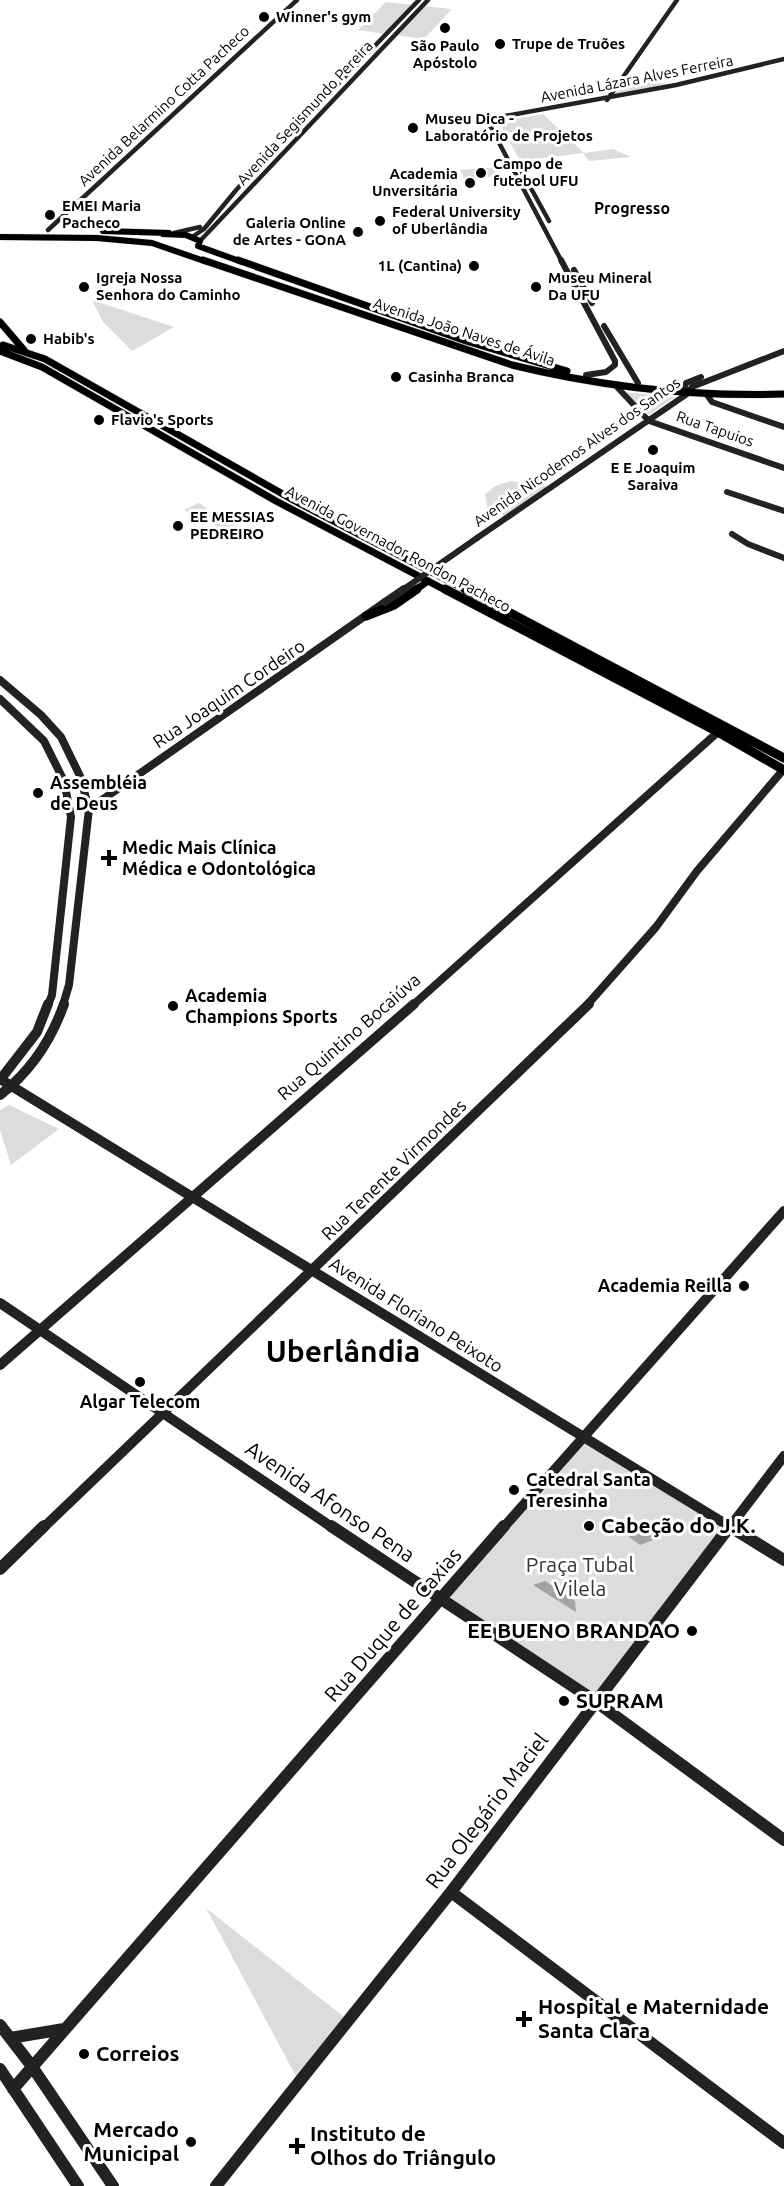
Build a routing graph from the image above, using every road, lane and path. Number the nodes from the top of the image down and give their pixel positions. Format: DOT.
graph roads {
  1 [pos="297,0"];
  2 [pos="419,0"];
  3 [pos="428,0"];
  4 [pos="677,0"];
  5 [pos="784,60"];
  6 [pos="330,92"];
  7 [pos="339,94"];
  8 [pos="609,101"];
  9 [pos="493,120"];
  10 [pos="206,226"];
  11 [pos="48,230"];
  12 [pos="0,232"];
  13 [pos="171,233"];
  14 [pos="39,236"];
  15 [pos="0,237"];
  16 [pos="192,237"];
  17 [pos="152,243"];
  18 [pos="199,244"];
  19 [pos="182,251"];
  20 [pos="0,322"];
  21 [pos="415,323"];
  22 [pos="403,327"];
  23 [pos="604,332"];
  24 [pos="784,345"];
  25 [pos="1,346"];
  26 [pos="24,350"];
  27 [pos="784,351"];
  28 [pos="586,375"];
  29 [pos="638,383"];
  30 [pos="616,386"];
  31 [pos="784,388"];
  32 [pos="687,391"];
  33 [pos="784,394"];
  34 [pos="707,395"];
  35 [pos="649,421"];
  36 [pos="784,427"];
  37 [pos="784,468"];
  38 [pos="726,492"];
  39 [pos="784,511"];
  40 [pos="732,534"];
  41 [pos="784,558"];
  42 [pos="428,581"];
  43 [pos="385,602"];
  44 [pos="366,616"];
  45 [pos="0,680"];
  46 [pos="0,699"];
  47 [pos="718,732"];
  48 [pos="784,758"];
  49 [pos="784,770"];
  50 [pos="89,809"];
  51 [pos="0,1080"];
  52 [pos="12,1087"];
  53 [pos="0,1095"];
  54 [pos="192,1196"];
  55 [pos="784,1211"];
  56 [pos="313,1271"];
  57 [pos="0,1303"];
  58 [pos="41,1329"];
  59 [pos="0,1365"];
  60 [pos="164,1411"];
  61 [pos="582,1437"];
  62 [pos="784,1456"];
  63 [pos="731,1526"];
  64 [pos="784,1560"];
  65 [pos="0,1569"];
  66 [pos="441,1601"];
  67 [pos="595,1701"];
  68 [pos="784,1840"];
  69 [pos="451,1892"];
  70 [pos="0,2025"];
  71 [pos="64,2029"];
  72 [pos="10,2038"];
  73 [pos="31,2065"];
  74 [pos="0,2069"];
  75 [pos="14,2089"];
  76 [pos="784,2143"];
  77 [pos="78,2186"];
  78 [pos="113,2186"];
  79 [pos="216,2186"];
  1 -- 11 [label="main road, Avenida Belarmino Cotta Pacheco"];
  2 -- 6 [label="main road, Avenida Segismundo Pereira"];
  3 -- 7 [label="main road, Avenida Segismundo Pereira"];
  4 -- 8 [label="main road"];
  5 -- 8 [label="main road, Avenida Lázara Alves Ferreira"];
  6 -- 7 [label="main road"];
  6 -- 10 [label="main road, Avenida Segismundo Pereira"];
  7 -- 18 [label="main road, Avenida Segismundo Pereira"];
  8 -- 9 [label="main road, Avenida Lázara Alves Ferreira"];
  9 -- 23 [label="main road"];
  9 -- 23 [label="main road"];
  10 -- 13 [label="main road"];
  10 -- 16 [label="main road, Avenida Segismundo Pereira"];
  11 -- 12 [label="main road"];
  11 -- 13 [label="main road"];
  11 -- 14 [label="main road"];
  13 -- 16 [label="main road, Avenida João Naves de Ávila"];
  13 -- 17 [label="main road"];
  14 -- 15 [label="main road"];
  14 -- 17 [label="main road"];
  16 -- 18 [label="main road, Avenida João Naves de Ávila"];
  17 -- 19 [label="main road, Avenida João Naves de Ávila"];
  18 -- 19 [label="main road"];
  18 -- 21 [label="main road, Avenida João Naves de Ávila"];
  19 -- 22 [label="main road, Avenida João Naves de Ávila"];
  20 -- 26 [label="main road"];
  21 -- 22 [label="main road"];
  21 -- 28 [label="main road, Avenida João Naves de Ávila"];
  22 -- 30 [label="main road, Avenida João Naves de Ávila"];
  23 -- 28 [label="main road"];
  23 -- 29 [label="main road"];
  24 -- 32 [label="main road"];
  25 -- 26 [label="main road, Avenida Governador Rondon Pacheco"];
  25 -- 42 [label="main road, Avenida Governador Rondon Pacheco"];
  26 -- 48 [label="main road, Avenida Governador Rondon Pacheco"];
  27 -- 32 [label="main road"];
  28 -- 29 [label="main road, Avenida João Naves de Ávila"];
  29 -- 32 [label="main road, Avenida João Naves de Ávila"];
  30 -- 32 [label="main road, Avenida João Naves de Ávila"];
  30 -- 35 [label="main road, Rua Tapuios"];
  31 -- 32 [label="main road, Avenida João Naves de Ávila"];
  32 -- 34 [label="main road, Avenida João Naves de Ávila"];
  32 -- 35 [label="main road, Avenida Nicodemos Alves dos Santos"];
  33 -- 34 [label="main road, Avenida João Naves de Ávila"];
  34 -- 36 [label="main road"];
  35 -- 37 [label="main road, Rua Tapuios"];
  35 -- 43 [label="main road, Avenida Nicodemos Alves dos Santos, bridge"];
  38 -- 39 [label="main road"];
  40 -- 41 [label="main road"];
  42 -- 44 [label="main road"];
  42 -- 47 [label="main road, Avenida Governador Rondon Pacheco"];
  43 -- 44 [label="main road, Rua Joaquim Cordeiro"];
  44 -- 50 [label="main road, Rua Joaquim Cordeiro"];
  45 -- 50 [label="main road"];
  46 -- 51 [label="main road"];
  47 -- 49 [label="main road, Avenida Governador Rondon Pacheco"];
  47 -- 54 [label="main road, Rua Quintino Bocaiúva"];
  49 -- 56 [label="main road, Rua Tenente Virmondes"];
  50 -- 52 [label="main road"];
  51 -- 52 [label="main road, Avenida Floriano Peixoto"];
  52 -- 53 [label="main road"];
  52 -- 54 [label="main road, Avenida Floriano Peixoto"];
  54 -- 56 [label="main road, Avenida Floriano Peixoto"];
  54 -- 58 [label="main road, Rua Quintino Bocaiúva"];
  55 -- 61 [label="main road, Rua Duque de Caxias"];
  56 -- 60 [label="main road, Rua Tenente Virmondes"];
  56 -- 61 [label="main road, Avenida Floriano Peixoto"];
  57 -- 58 [label="main road, Avenida Afonso Pena"];
  58 -- 59 [label="main road, Rua Quintino Bocaiúva"];
  58 -- 60 [label="main road, Avenida Afonso Pena"];
  60 -- 65 [label="main road, Rua Tenente Virmondes"];
  60 -- 66 [label="main road, Avenida Afonso Pena"];
  61 -- 63 [label="main road, Avenida Floriano Peixoto"];
  61 -- 66 [label="main road, Rua Duque de Caxias"];
  62 -- 63 [label="main road, Rua Olegário Maciel"];
  63 -- 64 [label="main road, Avenida Floriano Peixoto"];
  63 -- 67 [label="main road, Rua Olegário Maciel"];
  66 -- 67 [label="main road, Avenida Afonso Pena"];
  66 -- 71 [label="main road, Rua Duque de Caxias"];
  67 -- 68 [label="main road, Avenida Afonso Pena"];
  67 -- 69 [label="main road, Rua Olegário Maciel"];
  69 -- 76 [label="main road"];
  69 -- 79 [label="main road, Rua Olegário Maciel"];
  70 -- 72 [label="main road"];
  71 -- 72 [label="main road"];
  71 -- 73 [label="main road, Rua Duque de Caxias"];
  72 -- 73 [label="main road"];
  73 -- 75 [label="main road, Rua Duque de Caxias"];
  73 -- 78 [label="main road"];
  74 -- 75 [label="main road"];
  75 -- 77 [label="main road"];
}
